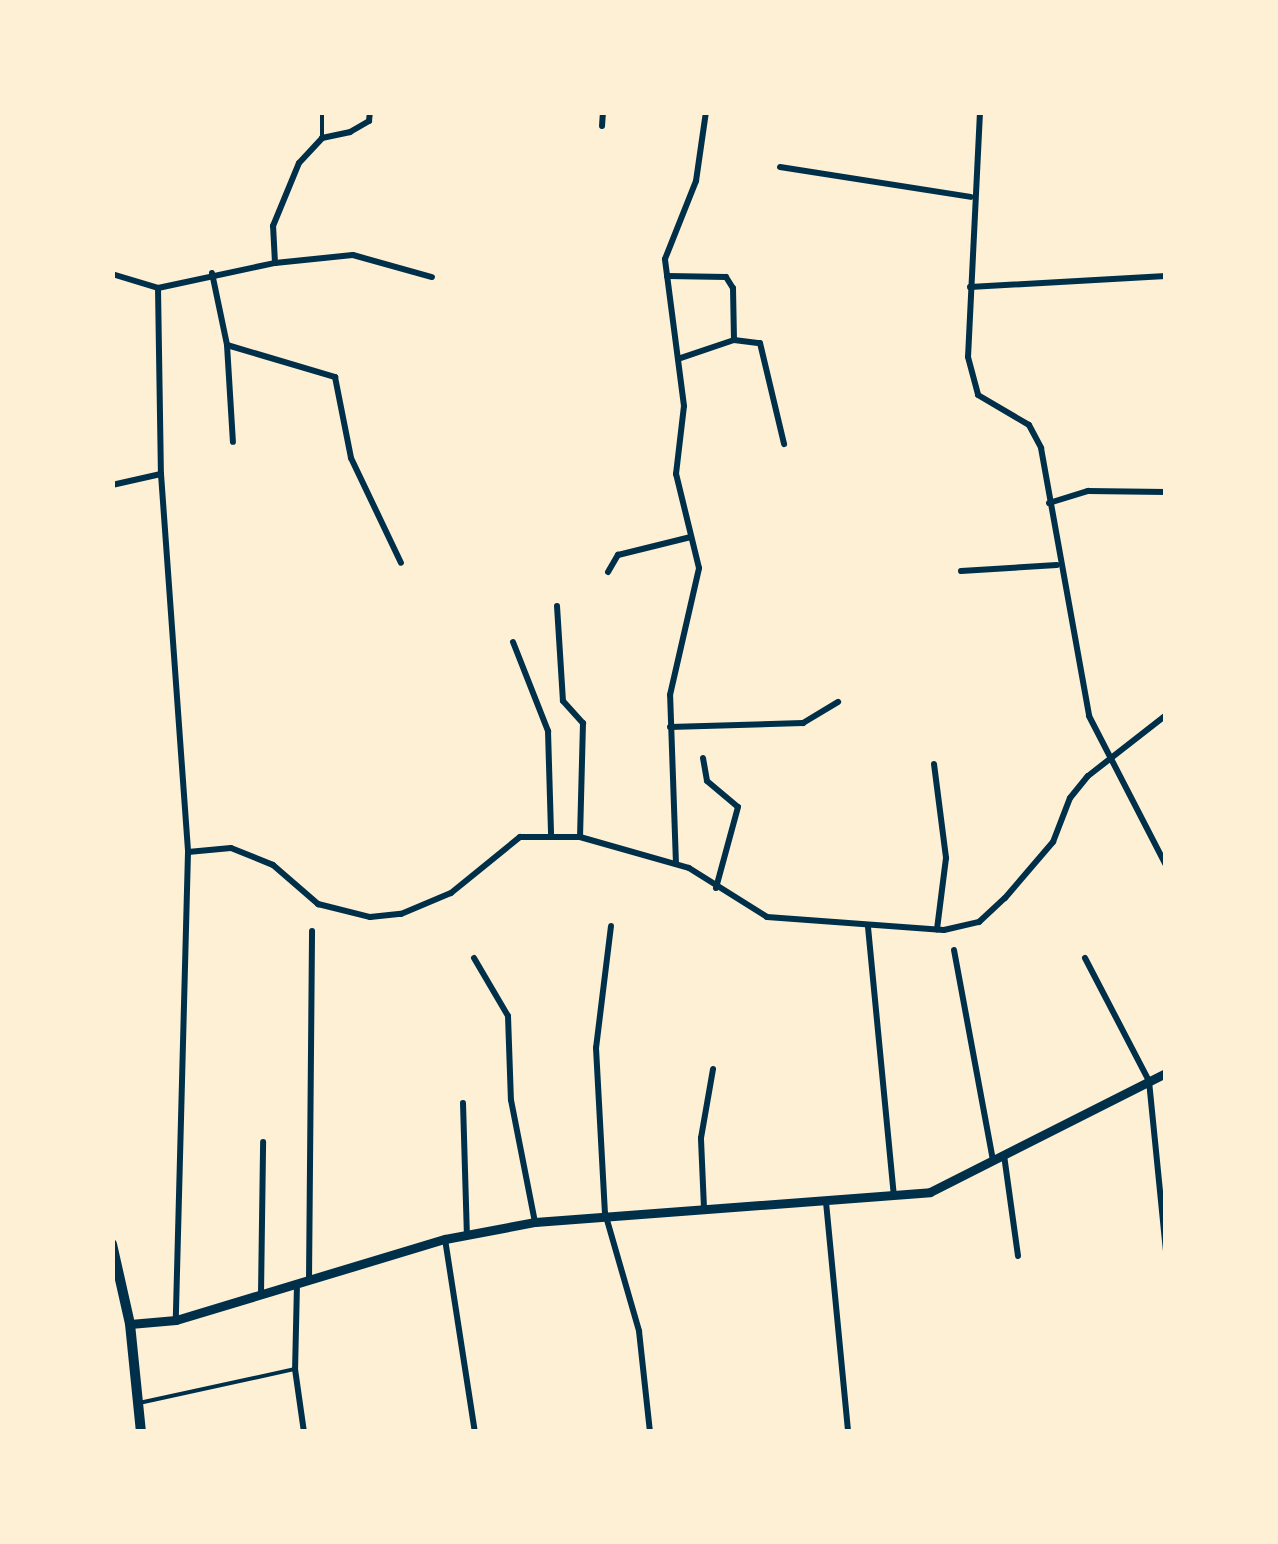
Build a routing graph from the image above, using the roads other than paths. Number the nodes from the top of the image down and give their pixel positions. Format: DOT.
graph roads {
  1 [pos="322,112"];
  2 [pos="370,112"];
  3 [pos="603,112"];
  4 [pos="706,112"];
  5 [pos="980,112"];
  6 [pos="602,126"];
  7 [pos="322,138"];
  8 [pos="780,166"];
  9 [pos="971,197"];
  10 [pos="275,262"];
  11 [pos="212,273"];
  12 [pos="112,274"];
  13 [pos="667,276"];
  14 [pos="1166,276"];
  15 [pos="432,277"];
  16 [pos="970,287"];
  17 [pos="158,288"];
  18 [pos="734,340"];
  19 [pos="226,344"];
  20 [pos="678,359"];
  21 [pos="232,442"];
  22 [pos="784,444"];
  23 [pos="162,474"];
  24 [pos="112,484"];
  25 [pos="1166,492"];
  26 [pos="1049,503"];
  27 [pos="692,537"];
  28 [pos="402,564"];
  29 [pos="1057,565"];
  30 [pos="961,571"];
  31 [pos="608,572"];
  32 [pos="557,606"];
  33 [pos="513,642"];
  34 [pos="838,702"];
  35 [pos="1166,715"];
  36 [pos="670,726"];
  37 [pos="1110,755"];
  38 [pos="703,758"];
  39 [pos="934,764"];
  40 [pos="551,836"];
  41 [pos="580,837"];
  42 [pos="188,852"];
  43 [pos="676,864"];
  44 [pos="1166,865"];
  45 [pos="716,888"];
  46 [pos="610,926"];
  47 [pos="868,927"];
  48 [pos="937,929"];
  49 [pos="312,931"];
  50 [pos="954,950"];
  51 [pos="474,958"];
  52 [pos="1086,958"];
  53 [pos="714,1070"];
  54 [pos="1166,1074"];
  55 [pos="1149,1081"];
  56 [pos="463,1103"];
  57 [pos="263,1142"];
  58 [pos="1004,1155"];
  59 [pos="993,1160"];
  60 [pos="894,1198"];
  61 [pos="826,1202"];
  62 [pos="704,1208"];
  63 [pos="605,1213"];
  64 [pos="535,1222"];
  65 [pos="468,1235"];
  66 [pos="444,1239"];
  67 [pos="112,1244"];
  68 [pos="1166,1251"];
  69 [pos="1018,1256"];
  70 [pos="309,1280"];
  71 [pos="298,1284"];
  72 [pos="261,1295"];
  73 [pos="176,1320"];
  74 [pos="130,1324"];
  75 [pos="295,1369"];
  76 [pos="138,1404"];
  77 [pos="140,1432"];
  78 [pos="304,1432"];
  79 [pos="475,1432"];
  80 [pos="650,1432"];
  81 [pos="848,1432"];
  1 -- 7 [label="lane"];
  2 -- 7 [label="street"];
  3 -- 6 [label="street"];
  4 -- 13 [label="street"];
  5 -- 9 [label="street"];
  7 -- 10 [label="street"];
  8 -- 9 [label="street"];
  9 -- 16 [label="street"];
  10 -- 11 [label="street"];
  10 -- 15 [label="street"];
  11 -- 17 [label="street"];
  11 -- 19 [label="street"];
  12 -- 17 [label="street"];
  13 -- 18 [label="street"];
  13 -- 20 [label="street"];
  14 -- 16 [label="street"];
  16 -- 26 [label="street"];
  17 -- 23 [label="street"];
  18 -- 20 [label="street"];
  18 -- 22 [label="street"];
  19 -- 21 [label="street"];
  19 -- 28 [label="street"];
  20 -- 27 [label="street"];
  23 -- 24 [label="street"];
  23 -- 42 [label="street"];
  25 -- 26 [label="street"];
  26 -- 29 [label="street"];
  27 -- 31 [label="street"];
  27 -- 36 [label="street"];
  29 -- 30 [label="street"];
  29 -- 37 [label="street"];
  32 -- 41 [label="street"];
  33 -- 40 [label="street"];
  34 -- 36 [label="street"];
  35 -- 37 [label="street"];
  36 -- 43 [label="street"];
  37 -- 44 [label="street"];
  37 -- 48 [label="street"];
  38 -- 45 [label="street"];
  39 -- 48 [label="street"];
  40 -- 41 [label="street"];
  40 -- 42 [label="street"];
  41 -- 43 [label="street"];
  42 -- 73 [label="street"];
  43 -- 45 [label="street"];
  45 -- 47 [label="street"];
  46 -- 63 [label="street"];
  47 -- 48 [label="street"];
  47 -- 60 [label="street"];
  49 -- 70 [label="street"];
  50 -- 59 [label="street"];
  51 -- 64 [label="street"];
  52 -- 55 [label="street"];
  53 -- 62 [label="street"];
  54 -- 55 [label="street"];
  55 -- 58 [label="street"];
  55 -- 68 [label="street"];
  56 -- 65 [label="street"];
  57 -- 72 [label="street"];
  58 -- 59 [label="street"];
  58 -- 69 [label="street"];
  59 -- 60 [label="street"];
  60 -- 61 [label="street"];
  61 -- 62 [label="street"];
  61 -- 81 [label="street"];
  62 -- 63 [label="street"];
  63 -- 64 [label="street"];
  63 -- 80 [label="street"];
  64 -- 65 [label="street"];
  65 -- 66 [label="street"];
  66 -- 70 [label="street"];
  66 -- 79 [label="street"];
  67 -- 74 [label="main road"];
  70 -- 71 [label="street"];
  71 -- 72 [label="street"];
  71 -- 75 [label="street"];
  72 -- 73 [label="street"];
  73 -- 74 [label="street"];
  74 -- 76 [label="main road"];
  75 -- 76 [label="lane"];
  75 -- 78 [label="street"];
  76 -- 77 [label="main road"];
}
